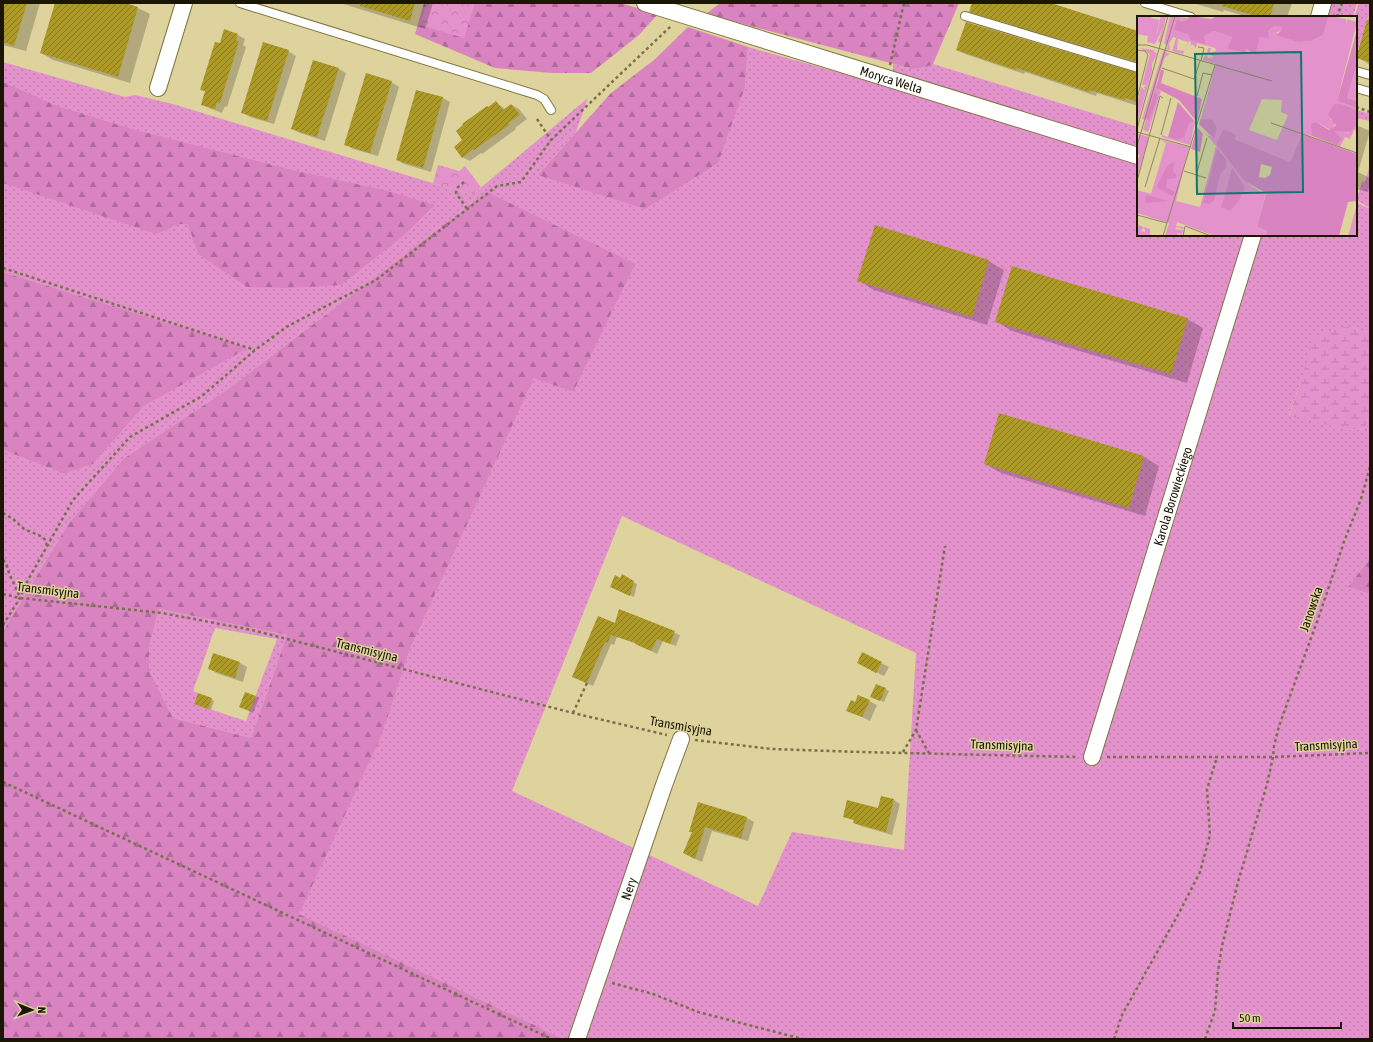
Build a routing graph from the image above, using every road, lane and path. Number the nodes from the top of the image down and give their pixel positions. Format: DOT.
graph roads {
  1 [pos="184,3"];
  2 [pos="240,3"];
  3 [pos="645,3"];
  4 [pos="904,3"];
  5 [pos="1145,3"];
  6 [pos="1323,3"];
  7 [pos="1342,3"];
  8 [pos="682,15"];
  9 [pos="965,16"];
  10 [pos="1188,16"];
  11 [pos="1319,16"];
  12 [pos="1337,16"];
  13 [pos="1137,68"];
  14 [pos="1357,71"];
  15 [pos="1370,75"];
  16 [pos="887,78"];
  17 [pos="158,88"];
  18 [pos="1357,88"];
  19 [pos="1370,92"];
  20 [pos="1357,107"];
  21 [pos="551,110"];
  22 [pos="1370,112"];
  23 [pos="537,119"];
  24 [pos="551,140"];
  25 [pos="1137,156"];
  26 [pos="464,182"];
  27 [pos="468,210"];
  28 [pos="1253,236"];
  29 [pos="3,268"];
  30 [pos="255,350"];
  31 [pos="1370,467"];
  32 [pos="3,513"];
  33 [pos="47,546"];
  34 [pos="945,546"];
  35 [pos="3,560"];
  36 [pos="3,594"];
  37 [pos="20,598"];
  38 [pos="3,625"];
  39 [pos="587,683"];
  40 [pos="573,713"];
  41 [pos="916,730"];
  42 [pos="681,739"];
  43 [pos="903,753"];
  44 [pos="929,753"];
  45 [pos="1370,753"];
  46 [pos="1092,757"];
  47 [pos="1217,757"];
  48 [pos="1273,757"];
  49 [pos="3,782"];
  50 [pos="598,979"];
  51 [pos="552,1039"];
  52 [pos="577,1039"];
  53 [pos="803,1039"];
  54 [pos="1114,1039"];
  55 [pos="1205,1039"];
  1 -- 17 [label="street"];
  2 -- 21 [label="lane"];
  3 -- 8 [label="street, Moryca Welta"];
  4 -- 16 [label="path"];
  5 -- 10 [label="lane"];
  6 -- 11 [label="street"];
  7 -- 12 [label="path"];
  8 -- 16 [label="street, Moryca Welta"];
  8 -- 24 [label="path"];
  9 -- 13 [label="lane"];
  14 -- 15 [label="lane"];
  16 -- 25 [label="street, Moryca Welta"];
  18 -- 19 [label="lane"];
  20 -- 22 [label="path"];
  23 -- 24 [label="path"];
  24 -- 27 [label="path"];
  26 -- 27 [label="path"];
  27 -- 30 [label="path"];
  28 -- 46 [label="street, Karola Borowieckiego"];
  29 -- 30 [label="path"];
  30 -- 33 [label="path"];
  31 -- 48 [label="path, Janowska"];
  32 -- 33 [label="path"];
  33 -- 37 [label="path"];
  34 -- 41 [label="path"];
  35 -- 37 [label="path"];
  36 -- 37 [label="path, Transmisyjna"];
  37 -- 38 [label="path"];
  37 -- 40 [label="path, Transmisyjna"];
  39 -- 40 [label="path"];
  40 -- 42 [label="path, Transmisyjna"];
  41 -- 43 [label="path"];
  41 -- 44 [label="path"];
  42 -- 43 [label="path, Transmisyjna"];
  42 -- 50 [label="street, Nery"];
  43 -- 44 [label="path, Transmisyjna"];
  44 -- 46 [label="path, Transmisyjna"];
  45 -- 48 [label="path, Transmisyjna"];
  46 -- 47 [label="path, Transmisyjna"];
  47 -- 48 [label="path, Transmisyjna"];
  47 -- 54 [label="path"];
  48 -- 55 [label="path, Janowska"];
  49 -- 51 [label="path"];
  50 -- 52 [label="street, Nery"];
  50 -- 53 [label="path"];
}
